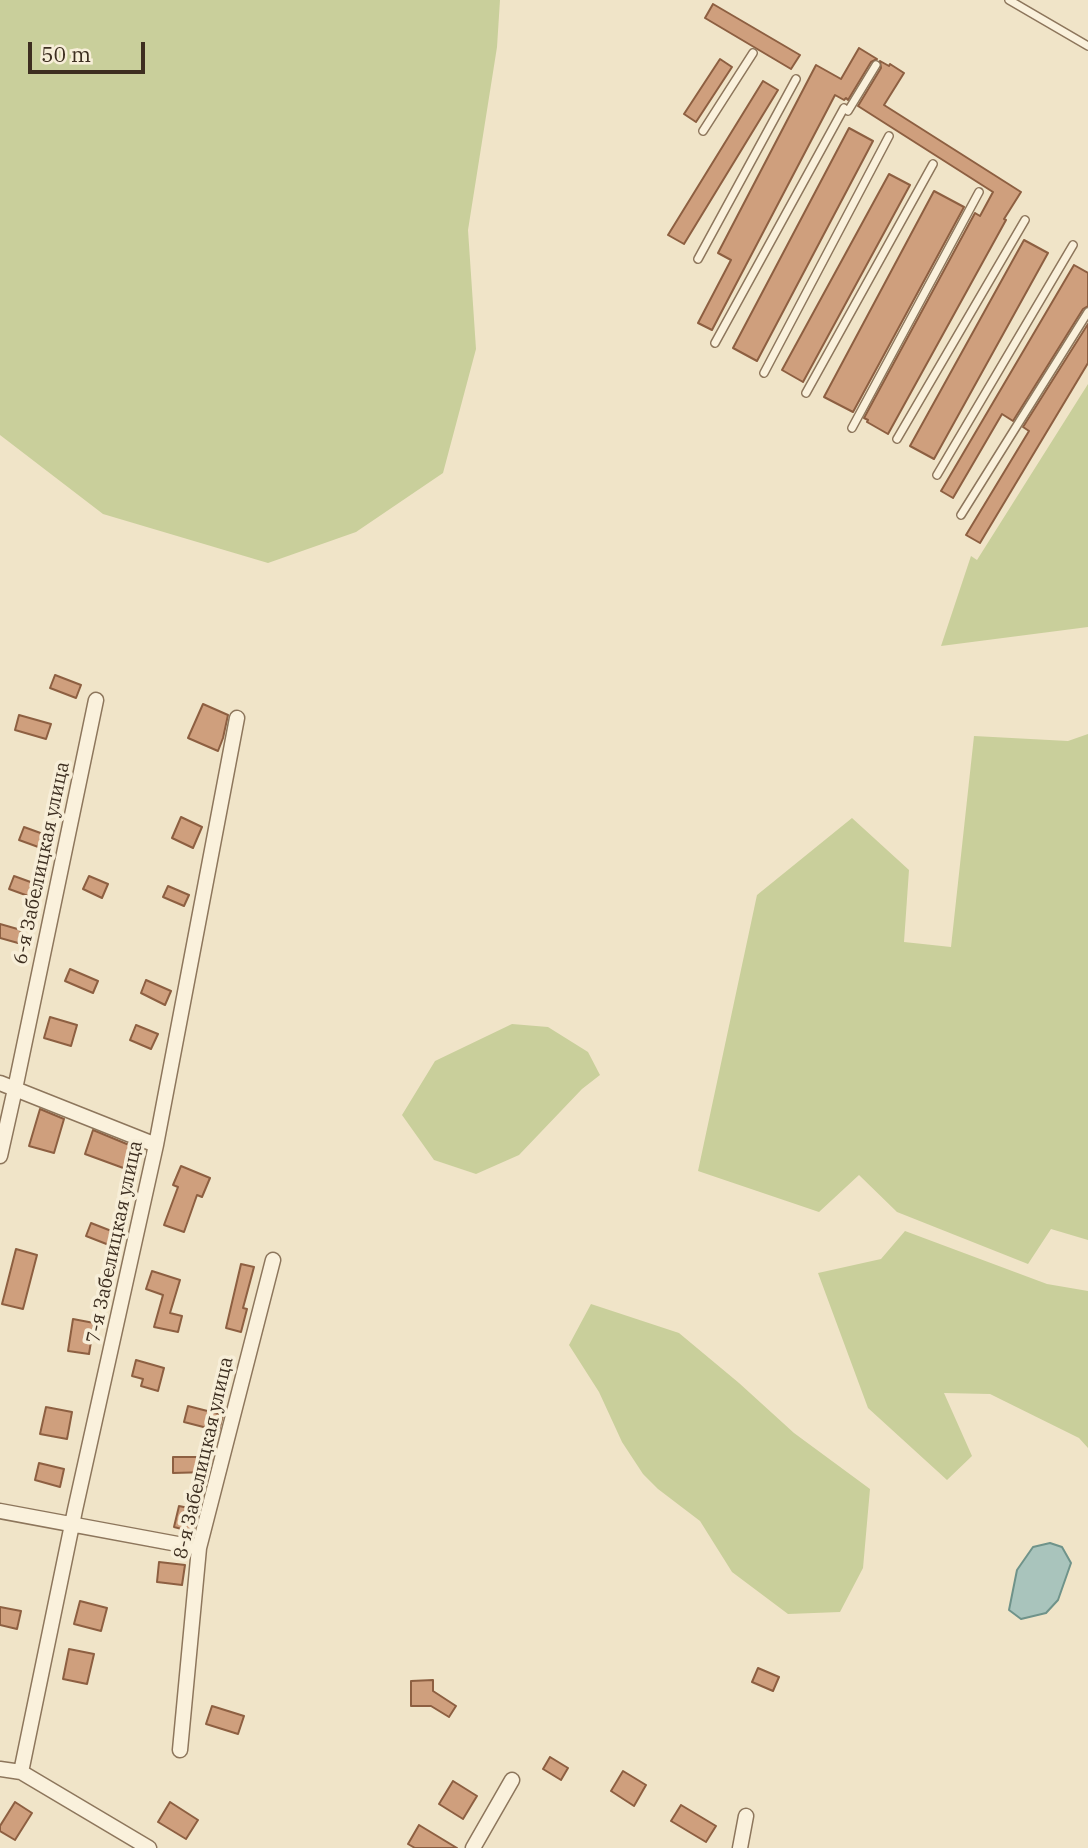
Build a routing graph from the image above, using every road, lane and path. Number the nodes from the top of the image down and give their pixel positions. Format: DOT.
graph roads {
  1 [pos="1009,0"];
  2 [pos="1088,46"];
  3 [pos="753,53"];
  4 [pos="876,65"];
  5 [pos="796,79"];
  6 [pos="703,131"];
  7 [pos="889,136"];
  8 [pos="933,164"];
  9 [pos="979,192"];
  10 [pos="1025,220"];
  11 [pos="1073,245"];
  12 [pos="698,258"];
  13 [pos="1088,312"];
  14 [pos="715,343"];
  15 [pos="764,373"];
  16 [pos="806,393"];
  17 [pos="852,428"];
  18 [pos="897,439"];
  19 [pos="937,475"];
  20 [pos="961,515"];
  21 [pos="96,700"];
  22 [pos="237,718"];
  23 [pos="0,1083"];
  24 [pos="15,1089"];
  25 [pos="156,1145"];
  26 [pos="0,1157"];
  27 [pos="273,1260"];
  28 [pos="0,1511"];
  29 [pos="72,1525"];
  30 [pos="200,1548"];
  31 [pos="180,1750"];
  32 [pos="0,1769"];
  33 [pos="21,1772"];
  34 [pos="512,1780"];
  35 [pos="746,1816"];
  36 [pos="149,1848"];
  37 [pos="473,1848"];
  38 [pos="740,1848"];
  1 -- 2 [label="lane"];
  3 -- 6 [label="lane"];
  4 -- 14 [label="lane"];
  5 -- 12 [label="lane"];
  7 -- 15 [label="lane"];
  8 -- 16 [label="lane"];
  9 -- 17 [label="lane"];
  10 -- 18 [label="lane"];
  11 -- 19 [label="lane"];
  13 -- 20 [label="lane"];
  21 -- 24 [label="street, 6-я Забелицкая улица"];
  22 -- 25 [label="street, 7-я Забелицкая улица"];
  23 -- 24 [label="street"];
  24 -- 25 [label="street"];
  24 -- 26 [label="street, 6-я Забелицкая улица"];
  25 -- 29 [label="street, 7-я Забелицкая улица"];
  27 -- 30 [label="street, 8-я Забелицкая улица"];
  28 -- 29 [label="street"];
  29 -- 30 [label="street"];
  29 -- 33 [label="street, 7-я Забелицкая улица"];
  30 -- 31 [label="street, 8-я Забелицкая улица"];
  32 -- 33 [label="street"];
  33 -- 36 [label="street"];
  34 -- 37 [label="street"];
  35 -- 38 [label="street"];
}
